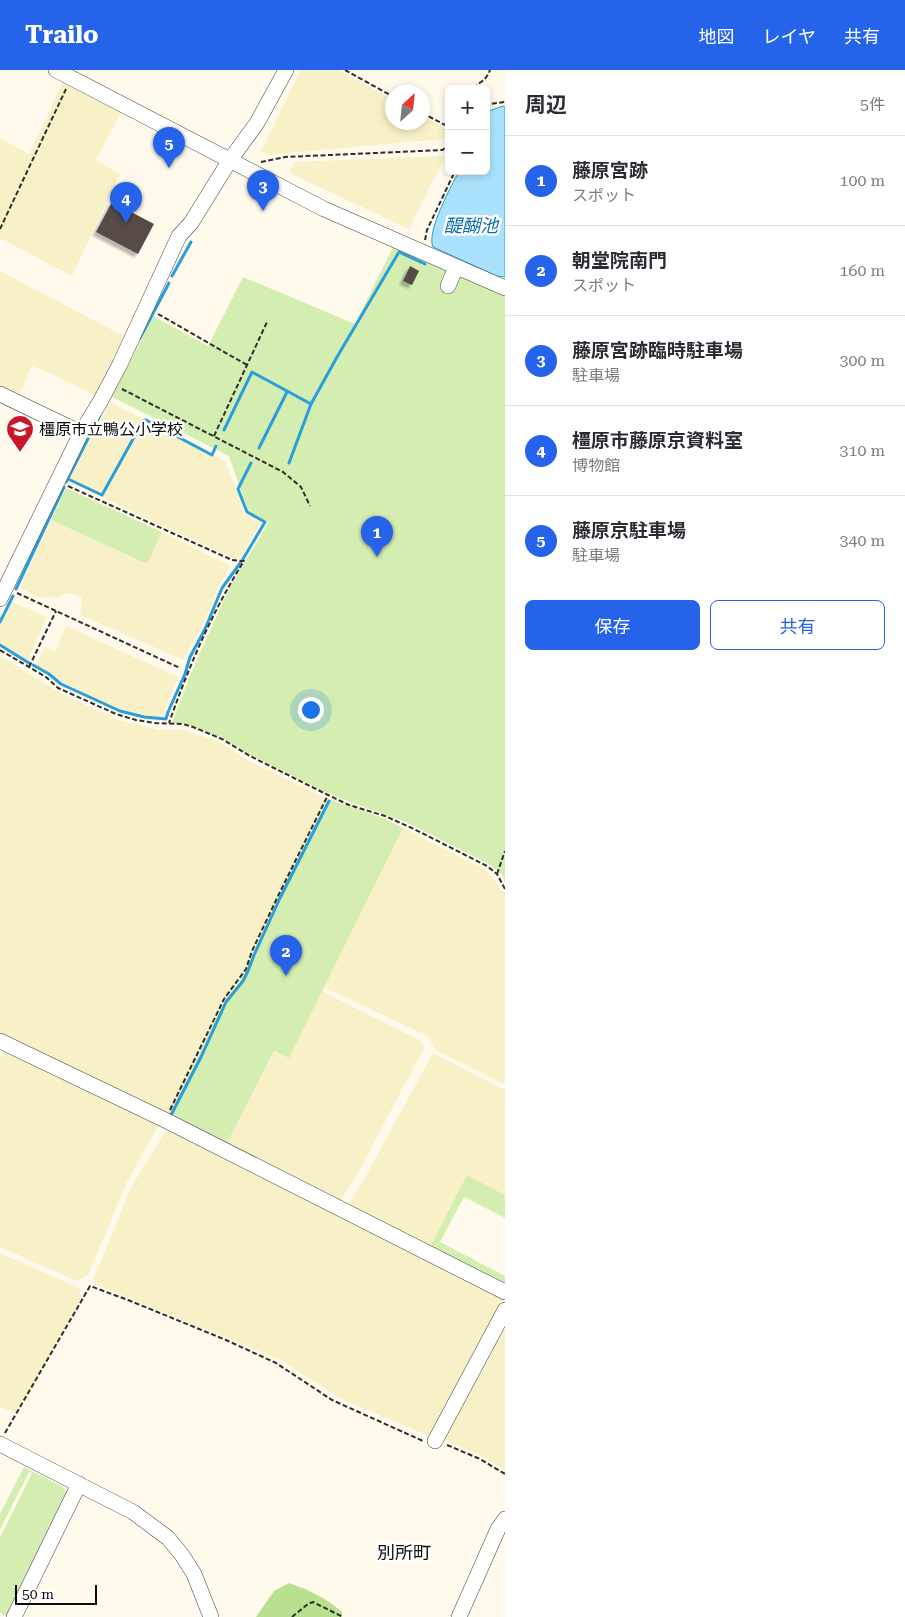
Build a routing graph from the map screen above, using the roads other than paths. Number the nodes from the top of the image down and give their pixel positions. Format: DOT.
graph roads {
  1 [pos="286,70"];
  2 [pos="61,72"];
  3 [pos="235,163"];
  4 [pos="456,267"];
  5 [pos="448,286"];
  6 [pos="505,288"];
  7 [pos="0,394"];
  8 [pos="81,433"];
  9 [pos="3,593"];
  10 [pos="0,1041"];
  11 [pos="505,1292"];
  12 [pos="505,1310"];
  13 [pos="2,1438"];
  14 [pos="435,1440"];
  15 [pos="79,1484"];
  16 [pos="505,1519"];
  17 [pos="14,1617"];
  18 [pos="211,1617"];
  19 [pos="459,1617"];
  1 -- 3 [label="street"];
  2 -- 3 [label="street"];
  3 -- 4 [label="street"];
  3 -- 8 [label="street"];
  4 -- 5 [label="street"];
  4 -- 6 [label="street"];
  7 -- 8 [label="street"];
  8 -- 9 [label="street"];
  10 -- 11 [label="street"];
  12 -- 14 [label="street"];
  13 -- 15 [label="street"];
  15 -- 17 [label="street"];
  15 -- 18 [label="street"];
  16 -- 19 [label="street"];
}
